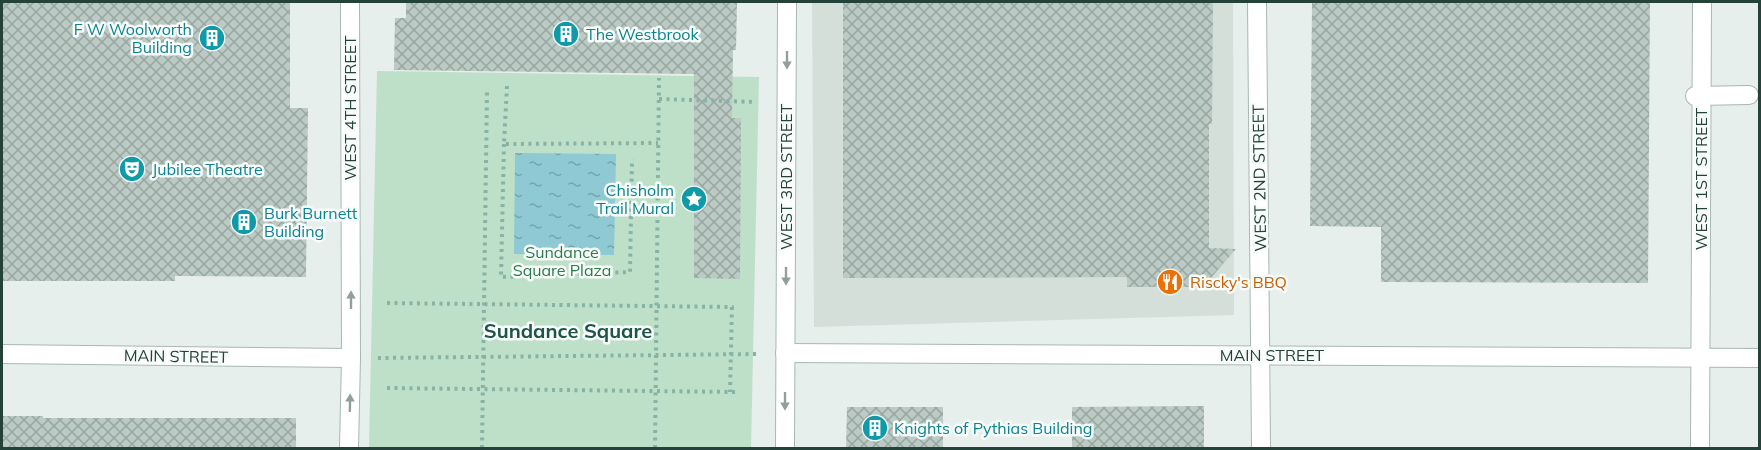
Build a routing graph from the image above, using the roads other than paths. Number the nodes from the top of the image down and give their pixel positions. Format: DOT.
graph roads {
  1 [pos="350,2"];
  2 [pos="787,2"];
  3 [pos="1257,2"];
  4 [pos="1702,2"];
  5 [pos="1699,96"];
  6 [pos="1749,96"];
  7 [pos="785,353"];
  8 [pos="2,354"];
  9 [pos="1261,355"];
  10 [pos="1701,357"];
  11 [pos="351,358"];
  12 [pos="1760,358"];
  13 [pos="349,448"];
  14 [pos="785,448"];
  15 [pos="1261,448"];
  16 [pos="1700,448"];
  11 -- 1 [label="street, WEST 4TH STREET, one-way"];
  2 -- 7 [label="street, WEST 3RD STREET, one-way"];
  3 -- 9 [label="street, WEST 2ND STREET"];
  4 -- 5 [label="street, WEST 1ST STREET"];
  5 -- 6 [label="street"];
  5 -- 10 [label="street, WEST 1ST STREET"];
  7 -- 9 [label="street, MAIN STREET"];
  7 -- 14 [label="street, WEST 3RD STREET, one-way"];
  8 -- 11 [label="street, MAIN STREET"];
  9 -- 10 [label="street, MAIN STREET"];
  9 -- 15 [label="street, WEST 2ND STREET"];
  10 -- 12 [label="street, MAIN STREET"];
  10 -- 16 [label="street, WEST 1ST STREET"];
  13 -- 11 [label="street, WEST 4TH STREET, one-way"];
}
